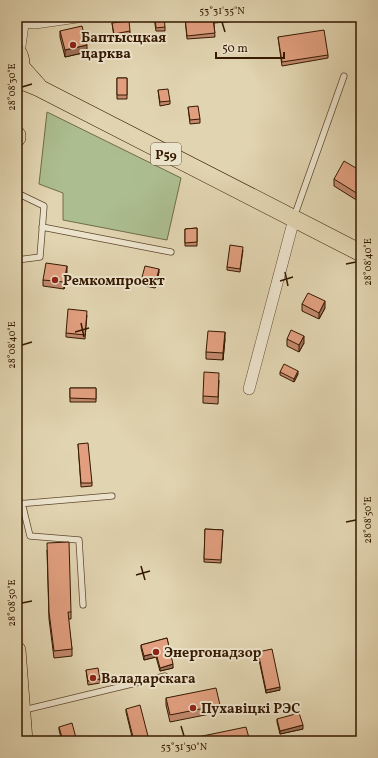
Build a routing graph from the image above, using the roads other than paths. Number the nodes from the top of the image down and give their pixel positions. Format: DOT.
graph roads {
  1 [pos="77,17"];
  2 [pos="21,22"];
  3 [pos="18,65"];
  4 [pos="344,76"];
  5 [pos="17,193"];
  6 [pos="294,219"];
  7 [pos="42,228"];
  8 [pos="171,252"];
  9 [pos="361,253"];
  10 [pos="17,260"];
  11 [pos="249,389"];
  12 [pos="112,496"];
  13 [pos="20,503"];
  14 [pos="83,606"];
  15 [pos="17,650"];
  16 [pos="165,676"];
  17 [pos="22,710"];
  18 [pos="24,741"];
  1 -- 2 [label="street"];
  2 -- 3 [label="street"];
  3 -- 6 [label="main road, Р59"];
  4 -- 6 [label="lane"];
  5 -- 7 [label="lane"];
  6 -- 9 [label="main road, Р59"];
  6 -- 11 [label="street"];
  7 -- 8 [label="lane"];
  7 -- 10 [label="lane"];
  12 -- 13 [label="lane"];
  13 -- 14 [label="lane"];
  15 -- 17 [label="main road"];
  16 -- 17 [label="lane"];
  17 -- 18 [label="main road"];
}
